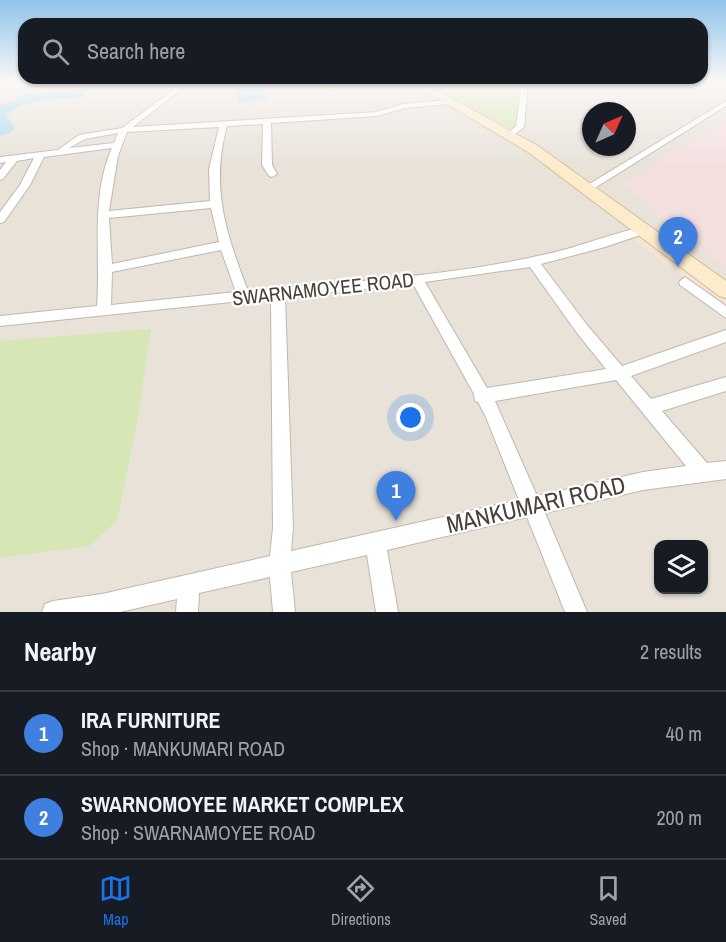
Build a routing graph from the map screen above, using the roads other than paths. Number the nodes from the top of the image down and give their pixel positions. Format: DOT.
graph roads {
  1 [pos="151,110"];
  2 [pos="392,110"];
  3 [pos="463,110"];
  4 [pos="522,110"];
  5 [pos="716,110"];
  6 [pos="267,121"];
  7 [pos="224,124"];
  8 [pos="124,130"];
  9 [pos="510,135"];
  10 [pos="118,145"];
  11 [pos="61,152"];
  12 [pos="41,154"];
  13 [pos="14,158"];
  14 [pos="0,160"];
  15 [pos="272,174"];
  16 [pos="0,176"];
  17 [pos="586,189"];
  18 [pos="216,204"];
  19 [pos="103,215"];
  20 [pos="0,220"];
  21 [pos="642,230"];
  22 [pos="225,245"];
  23 [pos="534,263"];
  24 [pos="106,269"];
  25 [pos="417,279"];
  26 [pos="686,282"];
  27 [pos="726,291"];
  28 [pos="278,294"];
  29 [pos="244,297"];
  30 [pos="104,311"];
  31 [pos="726,313"];
  32 [pos="0,321"];
  33 [pos="726,336"];
  34 [pos="621,373"];
  35 [pos="726,384"];
  36 [pos="481,396"];
  37 [pos="649,407"];
  38 [pos="726,470"];
  39 [pos="702,471"];
  40 [pos="530,507"];
  41 [pos="375,542"];
  42 [pos="280,563"];
  43 [pos="189,584"];
  44 [pos="101,608"];
  45 [pos="53,612"];
  46 [pos="187,612"];
  47 [pos="284,612"];
  48 [pos="387,612"];
  49 [pos="576,612"];
  1 -- 8 [label="street"];
  2 -- 6 [label="street"];
  3 -- 9 [label="street"];
  4 -- 9 [label="street"];
  5 -- 17 [label="street"];
  6 -- 7 [label="street"];
  6 -- 15 [label="street"];
  7 -- 8 [label="street"];
  7 -- 18 [label="street"];
  8 -- 10 [label="street"];
  8 -- 11 [label="street"];
  9 -- 17 [label="street"];
  10 -- 11 [label="street"];
  10 -- 19 [label="street"];
  11 -- 12 [label="street"];
  12 -- 13 [label="street"];
  12 -- 20 [label="street"];
  13 -- 14 [label="street"];
  13 -- 16 [label="street"];
  17 -- 21 [label="street"];
  18 -- 19 [label="street"];
  18 -- 22 [label="street"];
  19 -- 24 [label="street"];
  21 -- 23 [label="street, SWARNAMOYEE ROAD"];
  21 -- 27 [label="street"];
  22 -- 24 [label="street"];
  22 -- 29 [label="street"];
  23 -- 25 [label="street, SWARNAMOYEE ROAD"];
  23 -- 34 [label="street"];
  24 -- 30 [label="street"];
  25 -- 28 [label="street, SWARNAMOYEE ROAD"];
  25 -- 36 [label="street"];
  26 -- 31 [label="street"];
  28 -- 29 [label="street, SWARNAMOYEE ROAD"];
  28 -- 42 [label="street"];
  29 -- 30 [label="street, SWARNAMOYEE ROAD"];
  30 -- 32 [label="street, SWARNAMOYEE ROAD"];
  33 -- 34 [label="street"];
  34 -- 36 [label="street"];
  34 -- 37 [label="street"];
  35 -- 37 [label="street"];
  36 -- 40 [label="street"];
  37 -- 39 [label="street"];
  38 -- 39 [label="street, MANKUMARI ROAD"];
  39 -- 40 [label="street, MANKUMARI ROAD"];
  40 -- 41 [label="street, MANKUMARI ROAD"];
  40 -- 49 [label="street"];
  41 -- 42 [label="street, MANKUMARI ROAD"];
  41 -- 48 [label="street"];
  42 -- 43 [label="street, MANKUMARI ROAD"];
  42 -- 47 [label="street"];
  43 -- 44 [label="street, MANKUMARI ROAD"];
  43 -- 46 [label="street"];
  44 -- 45 [label="street, MANKUMARI ROAD"];
}
